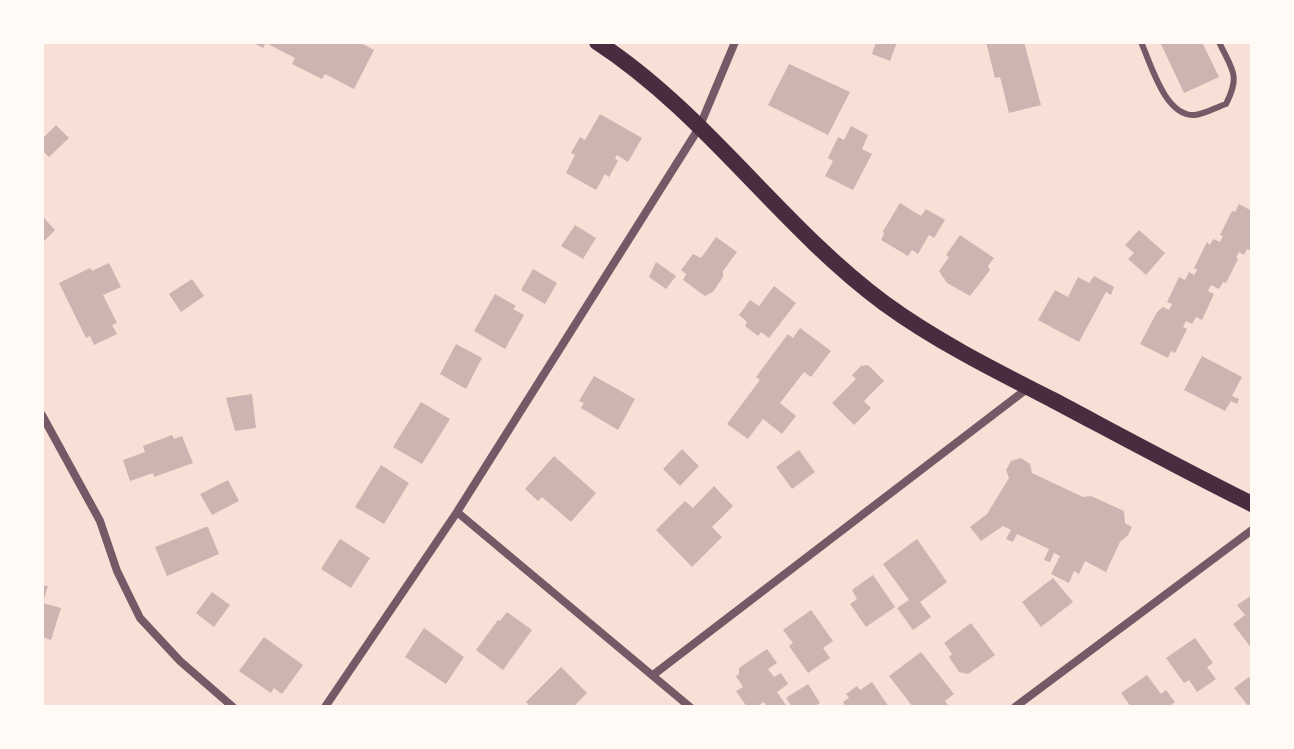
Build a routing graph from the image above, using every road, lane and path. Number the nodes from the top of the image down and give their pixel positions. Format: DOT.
graph roads {
  1 [pos="597,42"];
  2 [pos="735,42"];
  3 [pos="1141,42"];
  4 [pos="1219,42"];
  5 [pos="699,128"];
  6 [pos="1029,388"];
  7 [pos="42,415"];
  8 [pos="1252,504"];
  9 [pos="457,512"];
  10 [pos="1252,530"];
  11 [pos="653,675"];
  12 [pos="233,707"];
  13 [pos="325,707"];
  14 [pos="690,707"];
  15 [pos="1015,707"];
  1 -- 5 [label="main road"];
  2 -- 5 [label="street"];
  3 -- 4 [label="lane"];
  5 -- 6 [label="main road"];
  5 -- 9 [label="street"];
  6 -- 8 [label="main road"];
  6 -- 11 [label="street"];
  7 -- 12 [label="street"];
  9 -- 11 [label="street"];
  9 -- 13 [label="street"];
  10 -- 15 [label="street"];
  11 -- 14 [label="street"];
}
